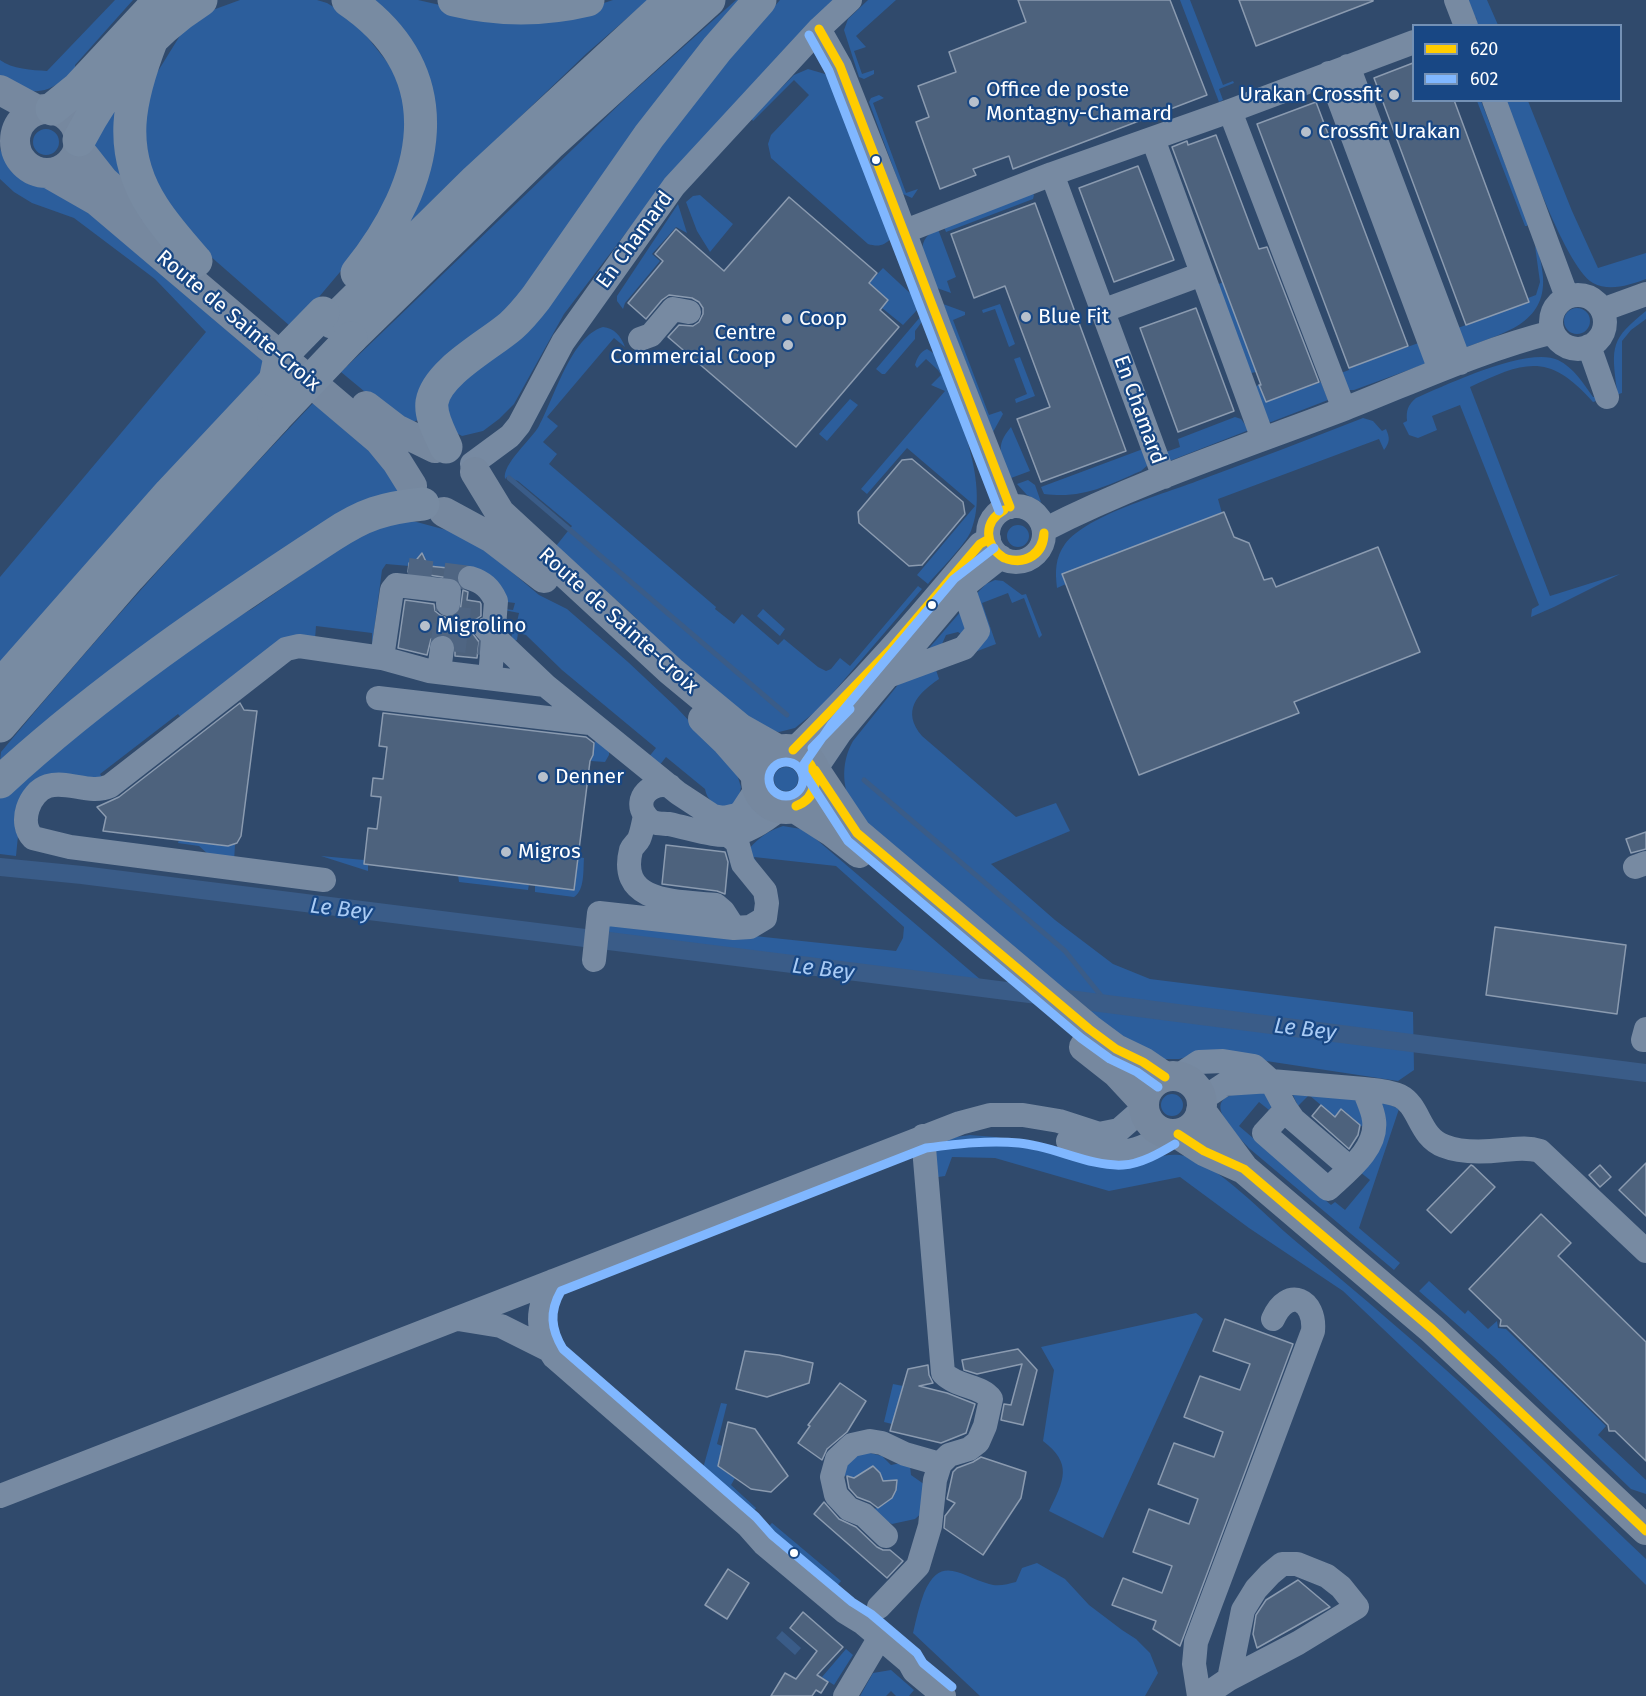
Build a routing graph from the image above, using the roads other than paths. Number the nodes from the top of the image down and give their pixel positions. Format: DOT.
graph roads {
  1 [pos="160,0"];
  2 [pos="201,0"];
  3 [pos="348,0"];
  4 [pos="454,0"];
  5 [pos="588,0"];
  6 [pos="671,0"];
  7 [pos="709,0"];
  8 [pos="760,0"];
  9 [pos="850,0"];
  10 [pos="1456,0"];
  11 [pos="1464,24"];
  12 [pos="819,29"];
  13 [pos="152,39"];
  14 [pos="1412,42"];
  15 [pos="1339,70"];
  16 [pos="0,90"];
  17 [pos="1495,102"];
  18 [pos="44,109"];
  19 [pos="1230,111"];
  20 [pos="7,134"];
  21 [pos="1153,139"];
  22 [pos="79,144"];
  23 [pos="48,173"];
  24 [pos="1052,174"];
  25 [pos="903,232"];
  26 [pos="196,261"];
  27 [pos="1202,274"];
  28 [pos="1646,294"];
  29 [pos="1567,297"];
  30 [pos="1102,310"];
  31 [pos="1602,310"];
  32 [pos="689,312"];
  33 [pos="336,324"];
  34 [pos="1553,332"];
  35 [pos="640,339"];
  36 [pos="1589,346"];
  37 [pos="1450,367"];
  38 [pos="1606,397"];
  39 [pos="1344,409"];
  40 [pos="1263,439"];
  41 [pos="440,447"];
  42 [pos="474,468"];
  43 [pos="1164,477"];
  44 [pos="426,500"];
  45 [pos="1010,507"];
  46 [pos="1044,530"];
  47 [pos="995,548"];
  48 [pos="408,570"];
  49 [pos="470,578"];
  50 [pos="963,587"];
  51 [pos="497,623"];
  52 [pos="442,648"];
  53 [pos="378,657"];
  54 [pos="439,672"];
  55 [pos="888,676"];
  56 [pos="490,678"];
  57 [pos="16,680"];
  58 [pos="545,685"];
  59 [pos="378,698"];
  60 [pos="590,723"];
  61 [pos="0,726"];
  62 [pos="796,757"];
  63 [pos="0,782"];
  64 [pos="757,782"];
  65 [pos="674,790"];
  66 [pos="788,808"];
  67 [pos="651,815"];
  68 [pos="713,816"];
  69 [pos="737,836"];
  70 [pos="324,880"];
  71 [pos="656,919"];
  72 [pos="734,928"];
  73 [pos="594,960"];
  74 [pos="1010,973"];
  75 [pos="1646,1029"];
  76 [pos="1646,1040"];
  77 [pos="1171,1077"];
  78 [pos="1271,1081"];
  79 [pos="1364,1089"];
  80 [pos="1144,1105"];
  81 [pos="1201,1106"];
  82 [pos="1173,1134"];
  83 [pos="923,1136"];
  84 [pos="1244,1169"];
  85 [pos="1646,1251"];
  86 [pos="553,1281"];
  87 [pos="456,1318"];
  88 [pos="1273,1318"];
  89 [pos="549,1350"];
  90 [pos="940,1464"];
  91 [pos="0,1496"];
  92 [pos="1645,1528"];
  93 [pos="886,1536"];
  94 [pos="879,1607"];
  95 [pos="880,1637"];
  96 [pos="1229,1678"];
  97 [pos="845,1696"];
  98 [pos="944,1696"];
  99 [pos="1199,1696"];
  100 [pos="1204,1696"];
  1 -- 18 [label="highway"];
  2 -- 13 [label="highway"];
  3 -- 33 [label="highway"];
  4 -- 5 [label="highway"];
  6 -- 33 [label="highway"];
  7 -- 33 [label="highway"];
  8 -- 41 [label="highway"];
  9 -- 12 [label="street, En Chamard"];
  10 -- 11 [label="street"];
  12 -- 25 [label="street"];
  12 -- 42 [label="street, En Chamard"];
  13 -- 22 [label="highway"];
  13 -- 26 [label="highway"];
  14 -- 15 [label="street"];
  15 -- 19 [label="street"];
  15 -- 37 [label="street"];
  16 -- 18 [label="main road"];
  17 -- 29 [label="street"];
  18 -- 20 [label="main road, Route de Sainte-Croix"];
  18 -- 22 [label="main road, Route de Sainte-Croix"];
  19 -- 21 [label="street"];
  19 -- 39 [label="street"];
  20 -- 23 [label="main road, Route de Sainte-Croix"];
  21 -- 24 [label="street"];
  21 -- 27 [label="street"];
  22 -- 23 [label="main road"];
  22 -- 26 [label="main road, Route de Sainte-Croix"];
  23 -- 44 [label="main road, Route de Sainte-Croix"];
  24 -- 25 [label="street"];
  24 -- 30 [label="street, En Chamard"];
  25 -- 45 [label="street"];
  26 -- 41 [label="main road, Route de Sainte-Croix"];
  27 -- 30 [label="street"];
  27 -- 40 [label="street"];
  28 -- 31 [label="street"];
  29 -- 31 [label="street"];
  29 -- 34 [label="street"];
  30 -- 43 [label="street, En Chamard"];
  31 -- 36 [label="street"];
  32 -- 35 [label="street"];
  33 -- 57 [label="highway"];
  34 -- 36 [label="street"];
  34 -- 37 [label="street, En Chamard"];
  36 -- 38 [label="street"];
  37 -- 39 [label="street, En Chamard"];
  39 -- 40 [label="street, En Chamard"];
  40 -- 43 [label="street, En Chamard"];
  41 -- 42 [label="main road, Route de Sainte-Croix"];
  41 -- 44 [label="main road"];
  42 -- 44 [label="main road"];
  42 -- 62 [label="main road, Route de Sainte-Croix"];
  43 -- 46 [label="street, En Chamard"];
  44 -- 63 [label="highway"];
  44 -- 64 [label="main road, Route de Sainte-Croix"];
  45 -- 46 [label="street"];
  45 -- 47 [label="street"];
  46 -- 47 [label="street"];
  47 -- 50 [label="street"];
  47 -- 62 [label="street"];
  48 -- 53 [label="street"];
  49 -- 51 [label="street"];
  50 -- 55 [label="street"];
  50 -- 55 [label="street"];
  51 -- 53 [label="street"];
  51 -- 56 [label="street"];
  51 -- 58 [label="street"];
  52 -- 54 [label="street"];
  53 -- 54 [label="street"];
  53 -- 70 [label="street"];
  54 -- 56 [label="street"];
  55 -- 62 [label="street"];
  56 -- 58 [label="street"];
  57 -- 61 [label="highway"];
  58 -- 60 [label="street"];
  59 -- 60 [label="street"];
  60 -- 65 [label="street"];
  62 -- 64 [label="main road"];
  62 -- 66 [label="main road"];
  62 -- 74 [label="main road, Route de Sainte-Croix"];
  64 -- 66 [label="main road"];
  64 -- 68 [label="street"];
  65 -- 67 [label="street"];
  65 -- 67 [label="street"];
  65 -- 68 [label="street"];
  66 -- 69 [label="street"];
  66 -- 74 [label="main road, Route de Sainte-Croix"];
  67 -- 69 [label="street"];
  67 -- 71 [label="street"];
  67 -- 72 [label="street"];
  68 -- 69 [label="street"];
  69 -- 72 [label="street"];
  71 -- 72 [label="street"];
  71 -- 73 [label="street"];
  74 -- 77 [label="main road, Route de Sainte-Croix"];
  74 -- 80 [label="main road, Route de Sainte-Croix"];
  75 -- 76 [label="street"];
  77 -- 78 [label="street"];
  77 -- 80 [label="main road"];
  77 -- 81 [label="main road"];
  78 -- 79 [label="street"];
  78 -- 79 [label="street"];
  78 -- 81 [label="street"];
  79 -- 85 [label="street"];
  80 -- 82 [label="main road"];
  80 -- 83 [label="street"];
  81 -- 82 [label="main road"];
  81 -- 84 [label="main road"];
  82 -- 83 [label="street"];
  82 -- 84 [label="main road"];
  83 -- 86 [label="street"];
  83 -- 90 [label="street"];
  84 -- 92 [label="main road"];
  86 -- 87 [label="street"];
  86 -- 89 [label="street"];
  87 -- 89 [label="street"];
  87 -- 91 [label="street"];
  88 -- 99 [label="street"];
  89 -- 95 [label="street"];
  90 -- 93 [label="street"];
  90 -- 94 [label="street"];
  95 -- 97 [label="street"];
  95 -- 98 [label="street"];
  96 -- 96 [label="street"];
  96 -- 100 [label="street"];
}
